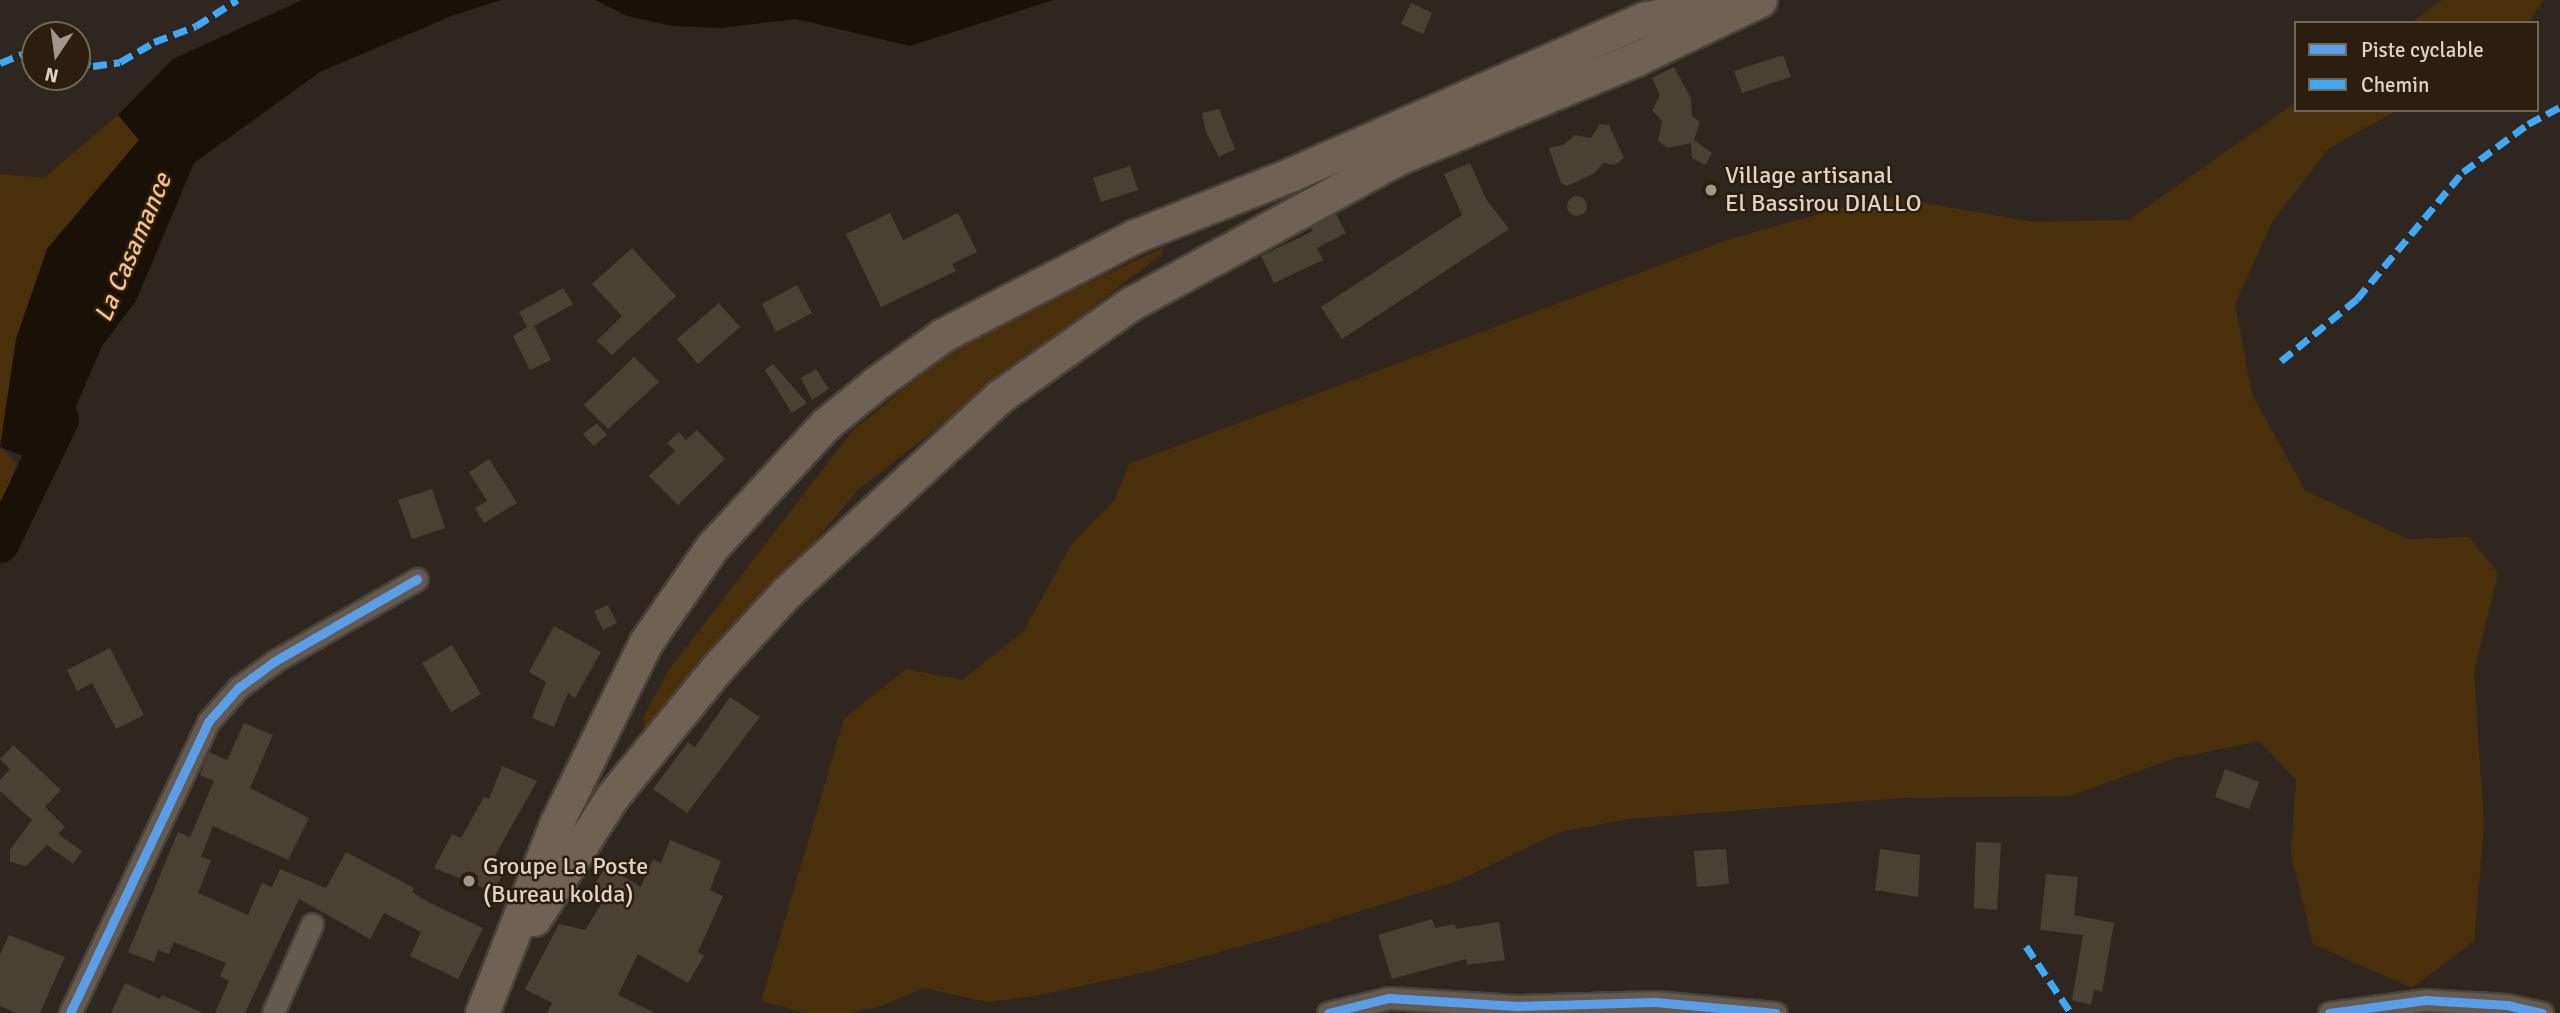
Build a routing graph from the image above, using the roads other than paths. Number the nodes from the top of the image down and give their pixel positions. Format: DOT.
graph roads {
  1 [pos="1728,0"];
  2 [pos="1760,0"];
  3 [pos="417,579"];
  4 [pos="312,924"];
  5 [pos="505,962"];
  6 [pos="1556,1009"];
  7 [pos="70,1013"];
  8 [pos="273,1013"];
  9 [pos="482,1013"];
  10 [pos="1328,1013"];
  11 [pos="1776,1013"];
  12 [pos="2329,1013"];
  13 [pos="2542,1013"];
  1 -- 5 [label="main road"];
  2 -- 5 [label="main road"];
  3 -- 7 [label="street"];
  4 -- 8 [label="street"];
  5 -- 9 [label="main road"];
  6 -- 10 [label="street"];
  6 -- 11 [label="street"];
  12 -- 13 [label="street"];
}
